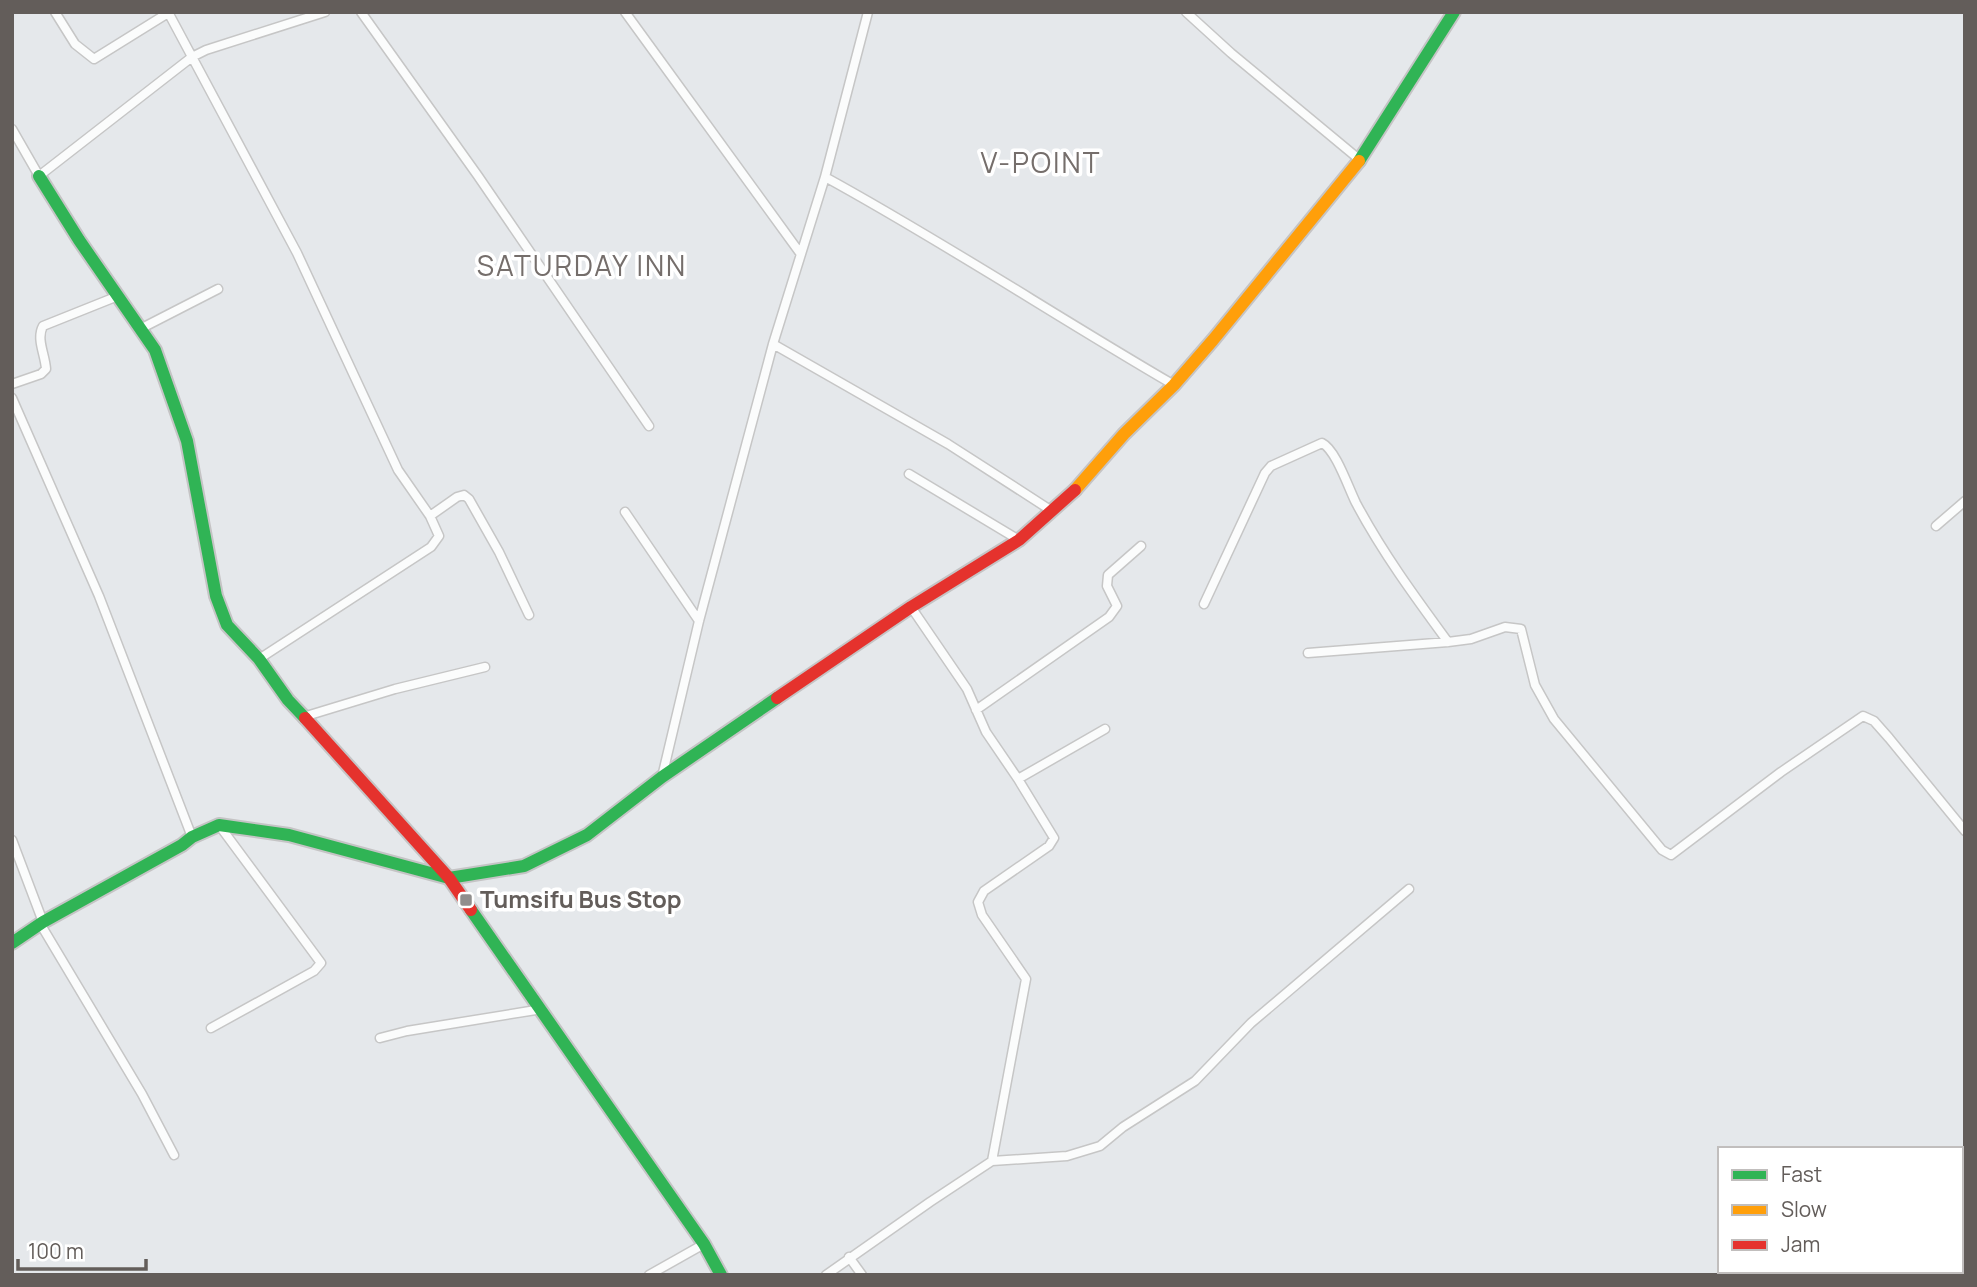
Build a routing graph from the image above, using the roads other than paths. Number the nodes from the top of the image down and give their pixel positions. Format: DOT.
graph roads {
  1 [pos="55,12"];
  2 [pos="325,12"];
  3 [pos="361,12"];
  4 [pos="625,12"];
  5 [pos="868,12"];
  6 [pos="1186,12"];
  7 [pos="168,13"];
  8 [pos="1448,15"];
  9 [pos="192,57"];
  10 [pos="12,129"];
  11 [pos="1360,160"];
  12 [pos="38,176"];
  13 [pos="825,177"];
  14 [pos="800,253"];
  15 [pos="218,289"];
  16 [pos="118,296"];
  17 [pos="140,329"];
  18 [pos="774,344"];
  19 [pos="12,384"];
  20 [pos="1174,385"];
  21 [pos="12,398"];
  22 [pos="649,426"];
  23 [pos="909,474"];
  24 [pos="1965,500"];
  25 [pos="1052,511"];
  26 [pos="625,512"];
  27 [pos="430,516"];
  28 [pos="1936,526"];
  29 [pos="1019,540"];
  30 [pos="1141,546"];
  31 [pos="1204,604"];
  32 [pos="911,607"];
  33 [pos="529,615"];
  34 [pos="699,621"];
  35 [pos="1448,642"];
  36 [pos="1308,653"];
  37 [pos="259,659"];
  38 [pos="485,667"];
  39 [pos="975,710"];
  40 [pos="303,717"];
  41 [pos="1105,729"];
  42 [pos="662,778"];
  43 [pos="1018,779"];
  44 [pos="219,825"];
  45 [pos="1965,831"];
  46 [pos="192,837"];
  47 [pos="12,840"];
  48 [pos="449,878"];
  49 [pos="1409,889"];
  50 [pos="42,923"];
  51 [pos="12,943"];
  52 [pos="542,1009"];
  53 [pos="211,1028"];
  54 [pos="380,1038"];
  55 [pos="174,1154"];
  56 [pos="992,1161"];
  57 [pos="704,1244"];
  58 [pos="849,1257"];
  59 [pos="649,1275"];
  60 [pos="721,1275"];
  61 [pos="826,1275"];
  62 [pos="862,1275"];
  1 -- 7 [label="street"];
  2 -- 9 [label="street"];
  3 -- 22 [label="street"];
  4 -- 14 [label="street"];
  5 -- 13 [label="street"];
  6 -- 11 [label="street"];
  7 -- 9 [label="street"];
  8 -- 11 [label="street"];
  9 -- 12 [label="street"];
  9 -- 27 [label="street"];
  10 -- 12 [label="street"];
  11 -- 20 [label="street"];
  12 -- 16 [label="street"];
  13 -- 14 [label="street"];
  13 -- 20 [label="street"];
  14 -- 18 [label="street"];
  15 -- 17 [label="street"];
  16 -- 17 [label="street"];
  16 -- 19 [label="street"];
  17 -- 37 [label="street"];
  18 -- 25 [label="street"];
  18 -- 34 [label="street"];
  20 -- 25 [label="street"];
  21 -- 46 [label="street"];
  23 -- 29 [label="street"];
  24 -- 28 [label="street"];
  25 -- 29 [label="street"];
  26 -- 34 [label="street"];
  27 -- 33 [label="street"];
  27 -- 37 [label="street"];
  29 -- 32 [label="street"];
  30 -- 39 [label="street"];
  31 -- 35 [label="street"];
  32 -- 39 [label="street"];
  32 -- 42 [label="street"];
  34 -- 42 [label="street"];
  35 -- 36 [label="street"];
  35 -- 45 [label="street"];
  37 -- 40 [label="street"];
  38 -- 40 [label="street"];
  39 -- 43 [label="street"];
  40 -- 48 [label="street"];
  41 -- 43 [label="street"];
  42 -- 48 [label="street"];
  43 -- 56 [label="street"];
  44 -- 46 [label="street"];
  44 -- 48 [label="street"];
  44 -- 53 [label="street"];
  46 -- 50 [label="street"];
  47 -- 50 [label="street"];
  48 -- 52 [label="street"];
  49 -- 56 [label="street"];
  50 -- 51 [label="street"];
  50 -- 55 [label="street"];
  52 -- 54 [label="street"];
  52 -- 57 [label="street"];
  56 -- 58 [label="street"];
  57 -- 59 [label="street"];
  57 -- 60 [label="street"];
  58 -- 61 [label="street"];
  58 -- 62 [label="street"];
}
